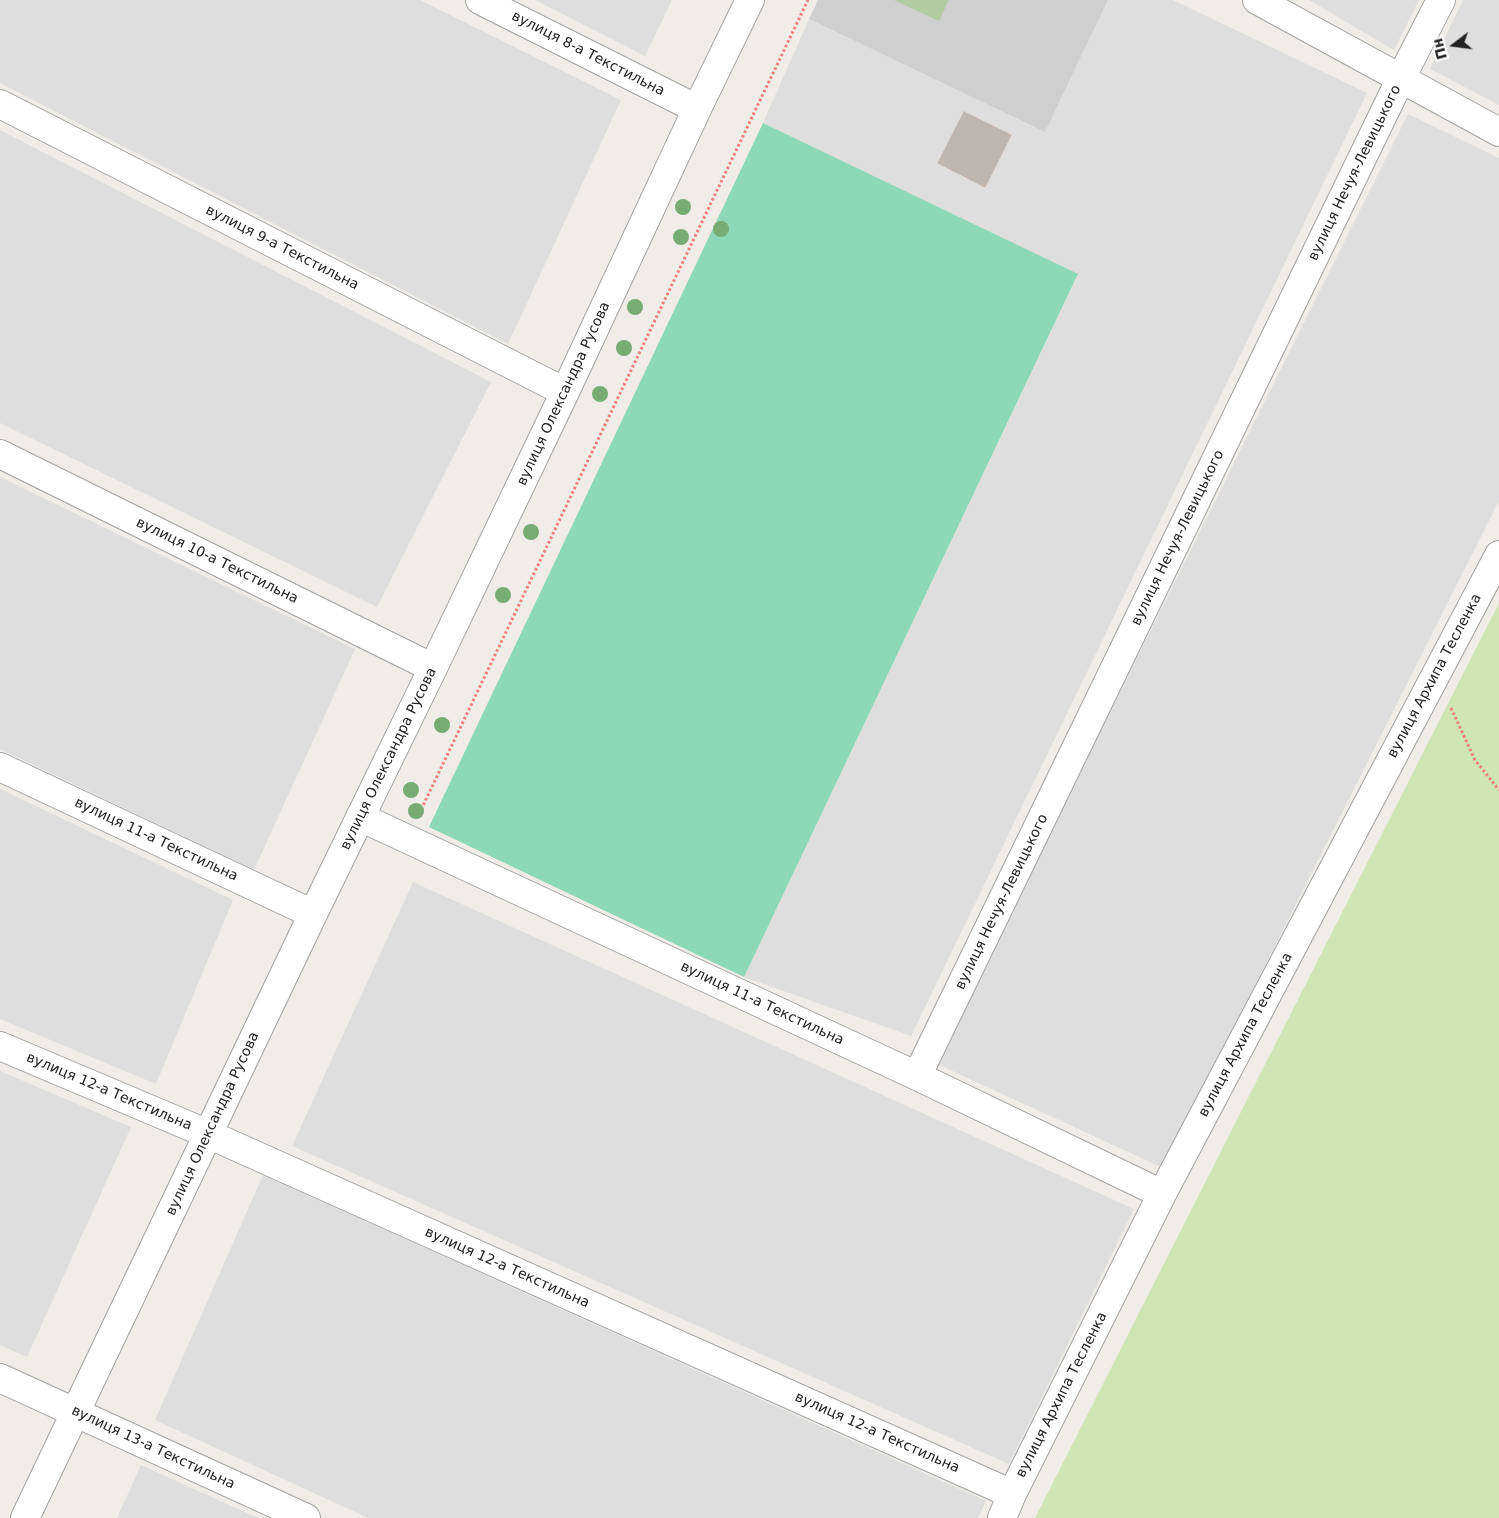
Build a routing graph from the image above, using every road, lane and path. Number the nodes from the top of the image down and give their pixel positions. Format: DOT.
graph roads {
  1 [pos="480,0"];
  2 [pos="750,0"];
  3 [pos="808,0"];
  4 [pos="1257,0"];
  5 [pos="1441,0"];
  6 [pos="1401,78"];
  7 [pos="0,104"];
  8 [pos="697,108"];
  9 [pos="1499,132"];
  10 [pos="565,392"];
  11 [pos="0,454"];
  12 [pos="1499,555"];
  13 [pos="433,668"];
  14 [pos="1436,675"];
  15 [pos="0,768"];
  16 [pos="1499,790"];
  17 [pos="360,817"];
  18 [pos="407,839"];
  19 [pos="313,914"];
  20 [pos="0,1046"];
  21 [pos="917,1076"];
  22 [pos="208,1134"];
  23 [pos="1162,1194"];
  24 [pos="0,1378"];
  25 [pos="76,1413"];
  26 [pos="1007,1506"];
  27 [pos="25,1518"];
  28 [pos="306,1518"];
  1 -- 8 [label="street, вулиця 8-а Текстильна"];
  2 -- 8 [label="street, вулиця Олександра Русова"];
  3 -- 18 [label="path"];
  4 -- 6 [label="street"];
  5 -- 6 [label="street, вулиця Нечуя-Левицького"];
  6 -- 9 [label="street"];
  6 -- 21 [label="street, вулиця Нечуя-Левицького"];
  7 -- 10 [label="street, вулиця 9-а Текстильна"];
  8 -- 10 [label="street, вулиця Олександра Русова"];
  10 -- 13 [label="street, вулиця Олександра Русова"];
  11 -- 13 [label="street, вулиця 10-а Текстильна"];
  12 -- 14 [label="street, вулиця Архипа Тесленка"];
  13 -- 17 [label="street, вулиця Олександра Русова"];
  14 -- 16 [label="path"];
  14 -- 23 [label="street, вулиця Архипа Тесленка"];
  15 -- 19 [label="street, вулиця 11-а Текстильна"];
  17 -- 18 [label="street, вулиця 11-а Текстильна"];
  17 -- 19 [label="street, вулиця Олександра Русова"];
  18 -- 21 [label="street, вулиця 11-а Текстильна"];
  19 -- 22 [label="street, вулиця Олександра Русова"];
  20 -- 22 [label="street, вулиця 12-а Текстильна"];
  21 -- 23 [label="street, вулиця 11-а Текстильна"];
  22 -- 25 [label="street, вулиця Олександра Русова"];
  22 -- 26 [label="street, вулиця 12-а Текстильна"];
  23 -- 26 [label="street, вулиця Архипа Тесленка"];
  24 -- 25 [label="street, вулиця 13-а Текстильна"];
  25 -- 27 [label="street, вулиця Олександра Русова"];
  25 -- 28 [label="street, вулиця 13-а Текстильна"];
}
